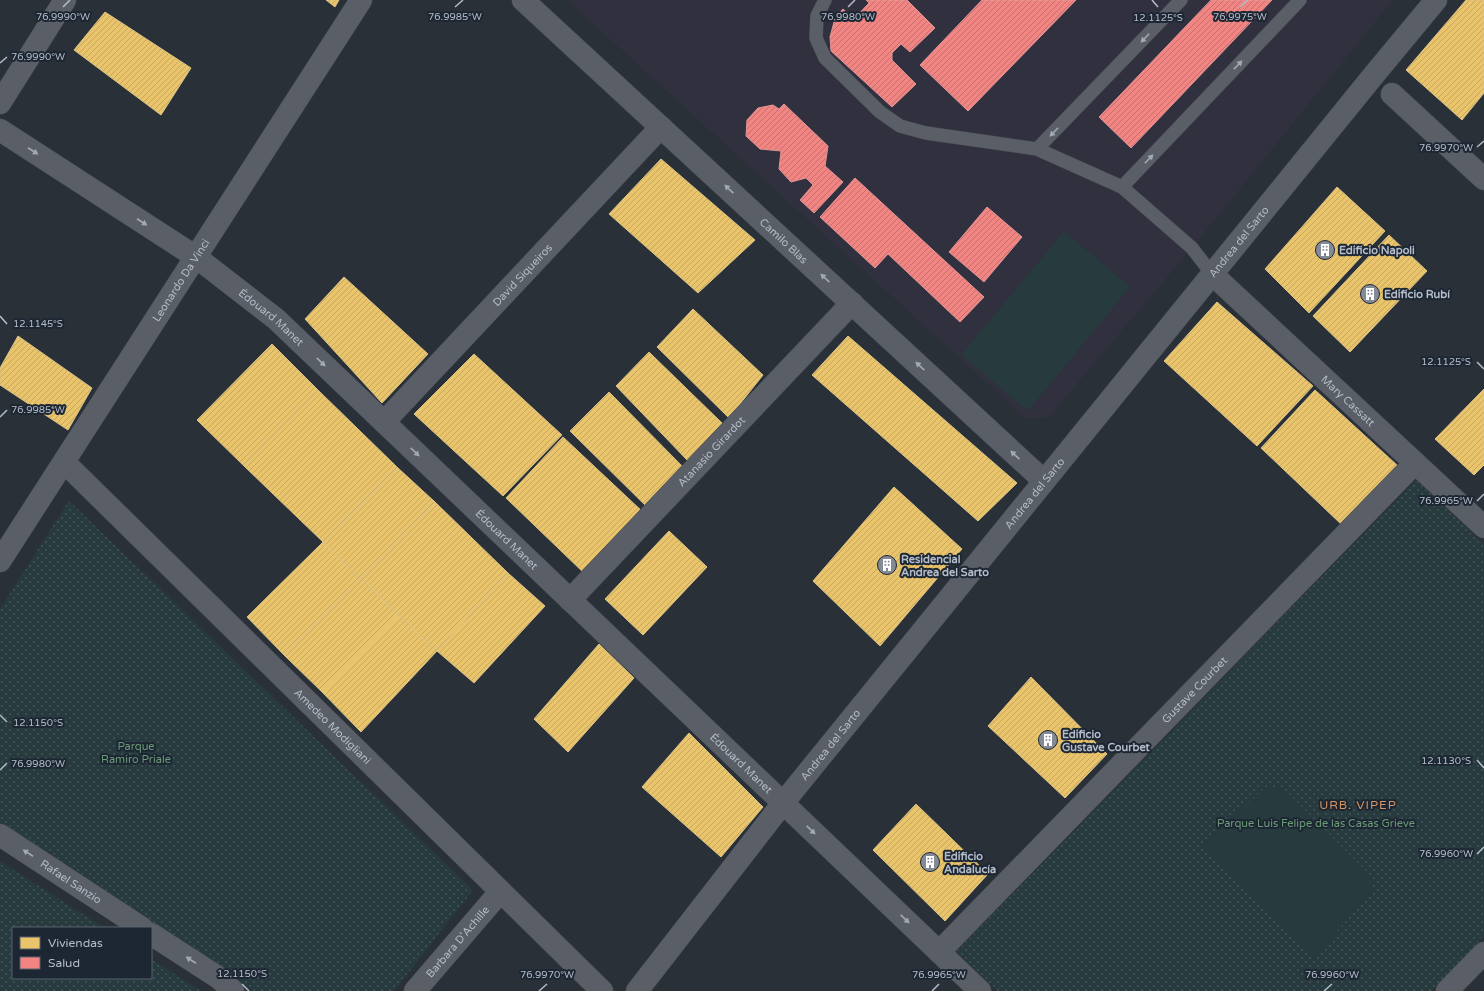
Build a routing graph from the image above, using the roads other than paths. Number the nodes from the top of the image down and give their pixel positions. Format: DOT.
graph roads {
  1 [pos="65,0"];
  2 [pos="361,0"];
  3 [pos="524,0"];
  4 [pos="825,0"];
  5 [pos="1182,0"];
  6 [pos="1300,0"];
  7 [pos="1436,0"];
  8 [pos="1392,94"];
  9 [pos="0,102"];
  10 [pos="661,127"];
  11 [pos="0,130"];
  12 [pos="1037,149"];
  13 [pos="1484,179"];
  14 [pos="1122,187"];
  15 [pos="196,257"];
  16 [pos="1212,274"];
  17 [pos="852,303"];
  18 [pos="384,422"];
  19 [pos="64,462"];
  20 [pos="1415,462"];
  21 [pos="1044,481"];
  22 [pos="1484,527"];
  23 [pos="0,561"];
  24 [pos="570,600"];
  25 [pos="783,803"];
  26 [pos="0,835"];
  27 [pos="500,892"];
  28 [pos="140,927"];
  29 [pos="152,935"];
  30 [pos="939,952"];
  31 [pos="1484,953"];
  32 [pos="233,991"];
  33 [pos="415,991"];
  34 [pos="602,991"];
  35 [pos="637,991"];
  36 [pos="980,991"];
  37 [pos="1447,991"];
  1 -- 9 [label="street"];
  2 -- 15 [label="street, Leonardo Da Vinci"];
  3 -- 10 [label="street, Camilo Blas"];
  4 -- 12 [label="lane"];
  5 -- 12 [label="lane, one-way"];
  14 -- 6 [label="lane, one-way"];
  7 -- 16 [label="street, Andrea del Sarto"];
  8 -- 13 [label="street"];
  17 -- 10 [label="street, Camilo Blas, one-way"];
  10 -- 18 [label="street, David Siqueiros"];
  11 -- 15 [label="street, Édouard Manet, one-way"];
  12 -- 14 [label="lane"];
  14 -- 16 [label="lane"];
  15 -- 18 [label="street, Édouard Manet, one-way"];
  15 -- 19 [label="street, Leonardo Da Vinci"];
  16 -- 20 [label="street, Mary Cassatt"];
  16 -- 21 [label="street, Andrea del Sarto"];
  21 -- 17 [label="street, Camilo Blas, one-way"];
  17 -- 24 [label="street, Atanasio Girardot"];
  18 -- 24 [label="street, Édouard Manet, one-way"];
  19 -- 23 [label="street, Leonardo Da Vinci"];
  19 -- 27 [label="street, Amedeo Modigliani"];
  20 -- 22 [label="street, Mary Cassatt"];
  20 -- 30 [label="street, Gustave Courbet"];
  21 -- 25 [label="street, Andrea del Sarto"];
  24 -- 25 [label="street, Édouard Manet"];
  25 -- 30 [label="street, Édouard Manet, one-way"];
  25 -- 35 [label="street, Andrea del Sarto"];
  28 -- 26 [label="street, Rafael Sanzio, one-way"];
  27 -- 33 [label="street, Barbara D'Achille"];
  27 -- 34 [label="street, Amedeo Modigliani"];
  32 -- 29 [label="street, one-way"];
  30 -- 36 [label="street, Édouard Manet"];
  31 -- 37 [label="street"];
}
